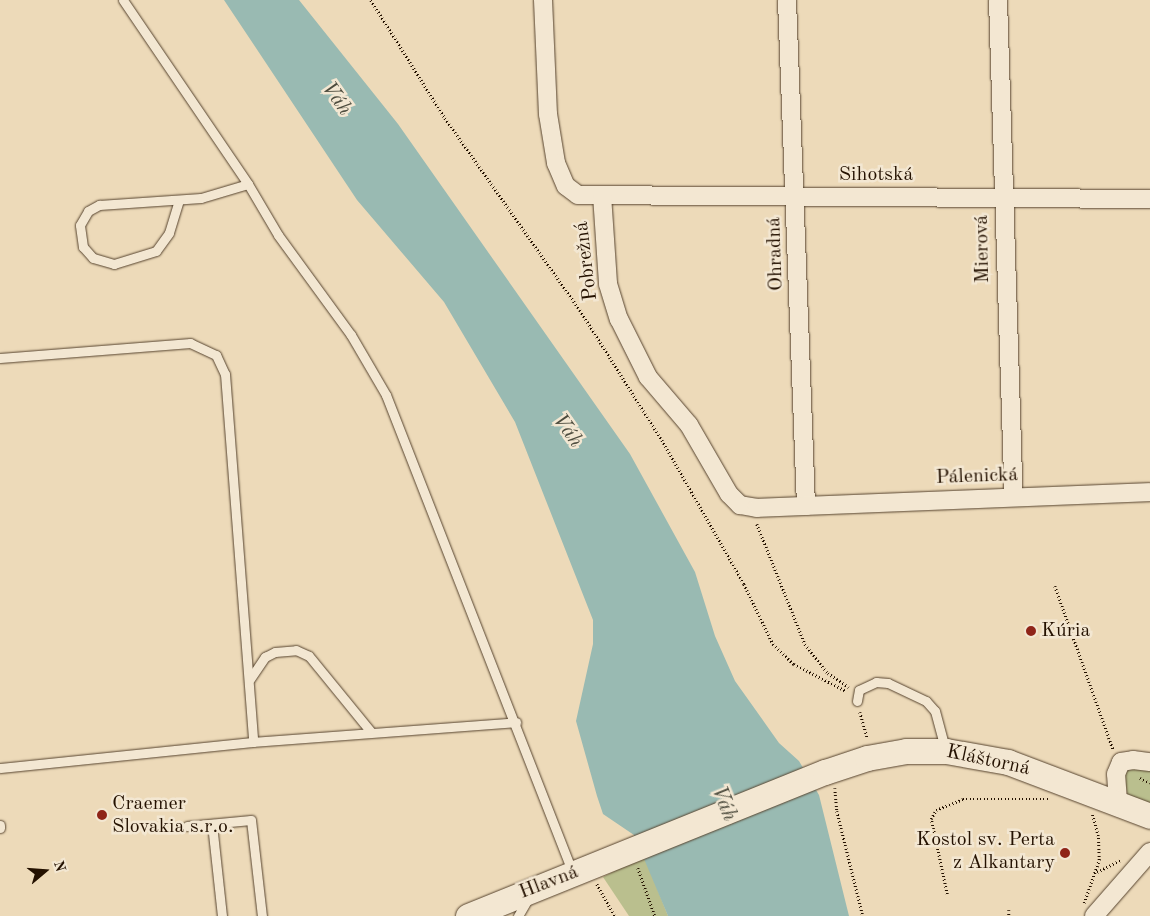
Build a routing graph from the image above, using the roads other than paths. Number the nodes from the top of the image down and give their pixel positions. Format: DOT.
graph roads {
  1 [pos="124,0"];
  2 [pos="543,0"];
  3 [pos="787,0"];
  4 [pos="998,0"];
  5 [pos="248,184"];
  6 [pos="602,195"];
  7 [pos="796,195"];
  8 [pos="1003,197"];
  9 [pos="1150,199"];
  10 [pos="179,200"];
  11 [pos="0,358"];
  12 [pos="1150,492"];
  13 [pos="1014,496"];
  14 [pos="806,506"];
  15 [pos="250,681"];
  16 [pos="857,697"];
  17 [pos="516,722"];
  18 [pos="371,732"];
  19 [pos="253,742"];
  20 [pos="946,751"];
  21 [pos="1150,762"];
  22 [pos="0,768"];
  23 [pos="829,771"];
  24 [pos="1107,807"];
  25 [pos="1150,816"];
  26 [pos="212,824"];
  27 [pos="187,826"];
  28 [pos="1150,852"];
  29 [pos="581,870"];
  30 [pos="532,890"];
  31 [pos="1088,914"];
  32 [pos="222,916"];
  33 [pos="262,916"];
  34 [pos="468,916"];
  35 [pos="518,916"];
  1 -- 5 [label="lane"];
  2 -- 6 [label="street, Pobrežná"];
  3 -- 7 [label="street, Ohradná"];
  4 -- 8 [label="street, Mierová"];
  5 -- 10 [label="lane"];
  5 -- 17 [label="lane"];
  6 -- 7 [label="street, Sihotská"];
  6 -- 14 [label="street, Pobrežná"];
  7 -- 8 [label="street, Sihotská"];
  7 -- 14 [label="street, Ohradná"];
  8 -- 9 [label="street, Sihotská"];
  8 -- 13 [label="street, Mierová"];
  10 -- 10 [label="lane"];
  11 -- 15 [label="lane"];
  12 -- 13 [label="street, Pálenická"];
  13 -- 14 [label="street, Pálenická"];
  15 -- 18 [label="lane"];
  15 -- 19 [label="lane"];
  16 -- 20 [label="lane"];
  17 -- 18 [label="lane"];
  17 -- 29 [label="lane"];
  18 -- 19 [label="lane"];
  19 -- 22 [label="lane"];
  20 -- 23 [label="street, Kláštorná"];
  20 -- 24 [label="street, Kláštorná"];
  21 -- 24 [label="street"];
  23 -- 29 [label="street, Hlavná"];
  24 -- 25 [label="street, Kláštorná"];
  26 -- 27 [label="lane"];
  26 -- 32 [label="lane"];
  26 -- 33 [label="lane"];
  28 -- 31 [label="street"];
  29 -- 30 [label="street, Hlavná"];
  30 -- 34 [label="street, Hlavná"];
  30 -- 35 [label="lane"];
}
